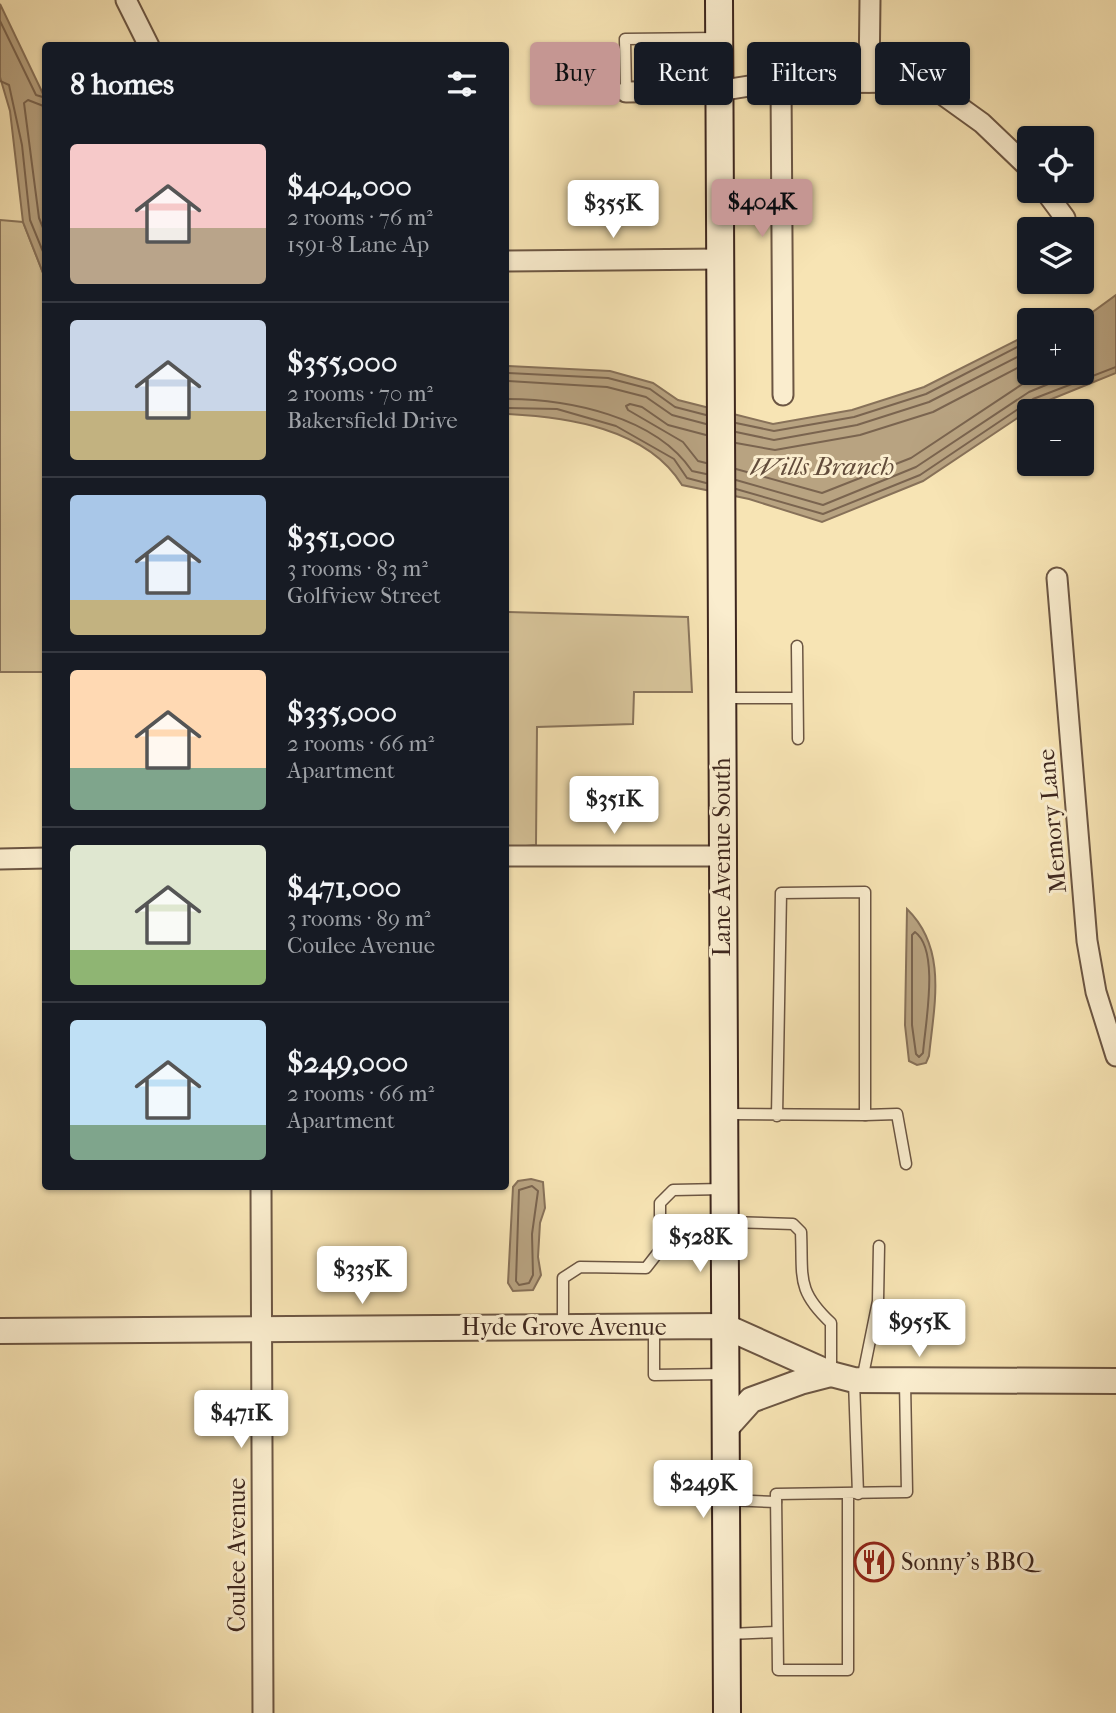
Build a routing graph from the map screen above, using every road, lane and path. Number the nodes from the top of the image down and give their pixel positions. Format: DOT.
graph roads {
  1 [pos="126,0"];
  2 [pos="719,0"];
  3 [pos="870,0"];
  4 [pos="719,38"];
  5 [pos="147,42"];
  6 [pos="719,42"];
  7 [pos="861,82"];
  8 [pos="869,82"];
  9 [pos="626,92"];
  10 [pos="634,92"];
  11 [pos="718,105"];
  12 [pos="780,105"];
  13 [pos="1017,157"];
  14 [pos="720,259"];
  15 [pos="509,261"];
  16 [pos="783,395"];
  17 [pos="1056,579"];
  18 [pos="797,646"];
  19 [pos="721,698"];
  20 [pos="797,698"];
  21 [pos="798,739"];
  22 [pos="509,856"];
  23 [pos="722,856"];
  24 [pos="42,858"];
  25 [pos="0,859"];
  26 [pos="1116,1056"];
  27 [pos="723,1113"];
  28 [pos="776,1115"];
  29 [pos="865,1115"];
  30 [pos="906,1164"];
  31 [pos="723,1189"];
  32 [pos="261,1190"];
  33 [pos="724,1222"];
  34 [pos="879,1246"];
  35 [pos="724,1326"];
  36 [pos="562,1327"];
  37 [pos="654,1327"];
  38 [pos="260,1329"];
  39 [pos="0,1331"];
  40 [pos="725,1374"];
  41 [pos="849,1378"];
  42 [pos="1116,1381"];
  43 [pos="905,1382"];
  44 [pos="725,1429"];
  45 [pos="853,1494"];
  46 [pos="726,1500"];
  47 [pos="776,1502"];
  48 [pos="777,1632"];
  49 [pos="727,1634"];
  50 [pos="263,1713"];
  51 [pos="727,1713"];
  1 -- 5 [label="street"];
  2 -- 4 [label="main road, Lane Avenue South"];
  3 -- 8 [label="street"];
  4 -- 6 [label="main road, Lane Avenue South"];
  4 -- 9 [label="lane"];
  7 -- 8 [label="street"];
  8 -- 13 [label="street"];
  9 -- 10 [label="street"];
  11 -- 14 [label="main road, Lane Avenue South"];
  12 -- 16 [label="street"];
  14 -- 15 [label="street"];
  14 -- 19 [label="main road, Lane Avenue South"];
  17 -- 26 [label="street, Memory Lane"];
  18 -- 20 [label="lane"];
  19 -- 20 [label="lane"];
  19 -- 23 [label="main road, Lane Avenue South"];
  20 -- 21 [label="lane"];
  22 -- 23 [label="street"];
  23 -- 27 [label="main road, Lane Avenue South"];
  24 -- 25 [label="street"];
  27 -- 28 [label="lane"];
  27 -- 31 [label="main road, Lane Avenue South"];
  28 -- 29 [label="lane"];
  28 -- 29 [label="lane"];
  29 -- 30 [label="lane"];
  31 -- 33 [label="main road, Lane Avenue South"];
  31 -- 36 [label="lane"];
  32 -- 38 [label="street, Coulee Avenue"];
  33 -- 35 [label="main road, Lane Avenue South"];
  33 -- 41 [label="lane"];
  34 -- 41 [label="lane"];
  35 -- 37 [label="street, Hyde Grove Avenue"];
  35 -- 40 [label="main road, Lane Avenue South"];
  35 -- 41 [label="street, Hyde Grove Avenue"];
  36 -- 37 [label="street, Hyde Grove Avenue"];
  36 -- 38 [label="street, Hyde Grove Avenue"];
  37 -- 40 [label="lane"];
  38 -- 39 [label="street, Hyde Grove Avenue"];
  38 -- 50 [label="street, Coulee Avenue"];
  40 -- 44 [label="main road, Lane Avenue South"];
  41 -- 43 [label="street, Hyde Grove Avenue"];
  41 -- 44 [label="street"];
  41 -- 45 [label="lane"];
  42 -- 43 [label="street, Hyde Grove Avenue"];
  43 -- 45 [label="lane"];
  44 -- 46 [label="main road, Lane Avenue South"];
  45 -- 47 [label="lane"];
  45 -- 48 [label="lane"];
  46 -- 47 [label="lane"];
  46 -- 49 [label="main road, Lane Avenue South"];
  47 -- 48 [label="lane"];
  48 -- 49 [label="lane"];
  49 -- 51 [label="main road, Lane Avenue South"];
}
